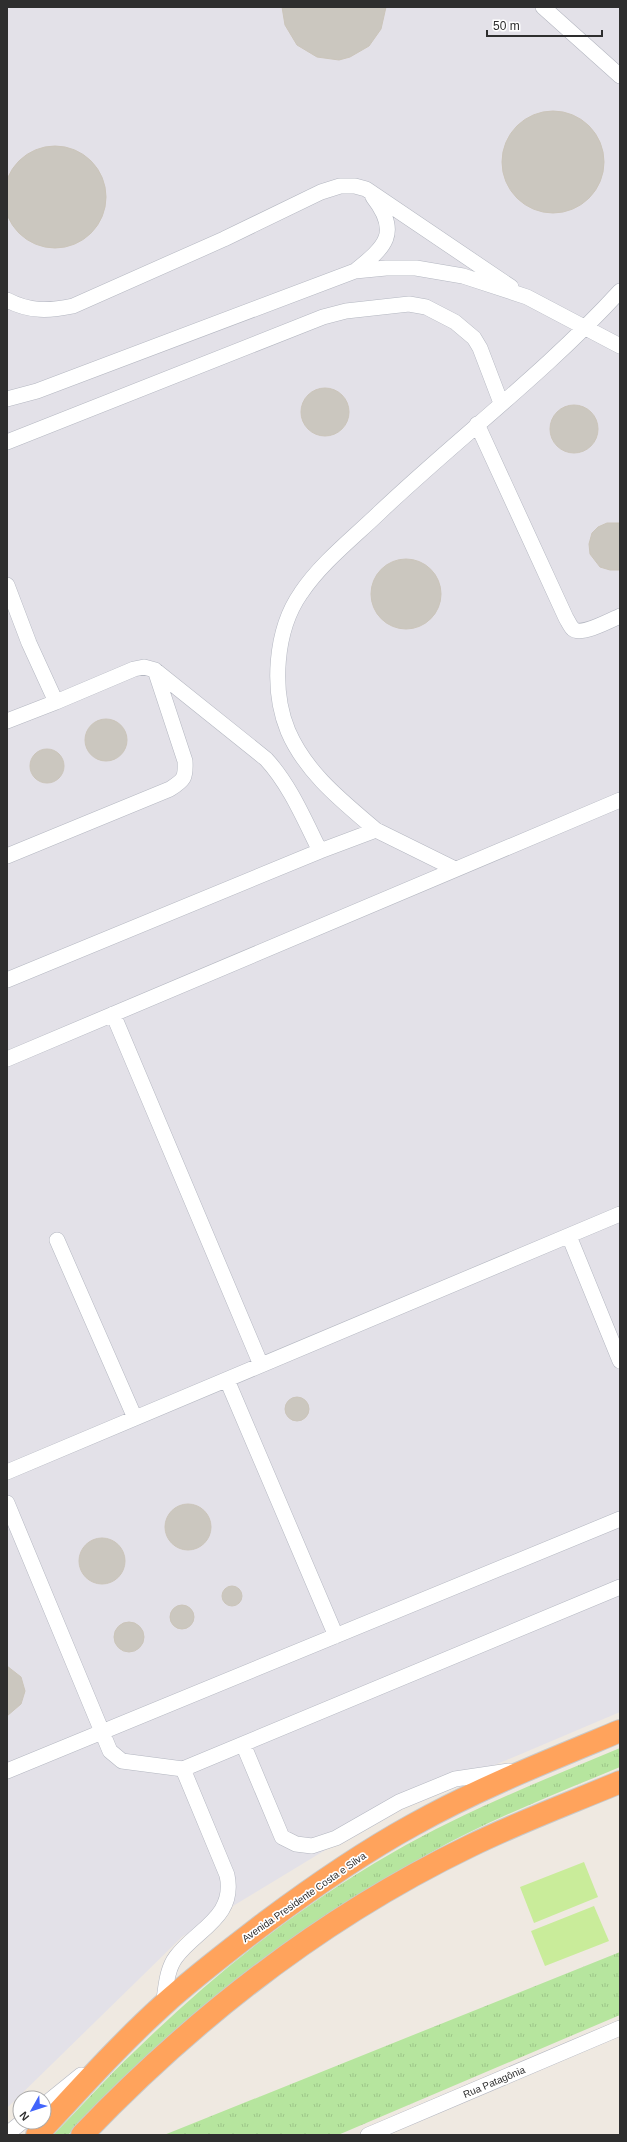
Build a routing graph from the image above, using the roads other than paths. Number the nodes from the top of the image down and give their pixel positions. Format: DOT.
graph roads {
  1 [pos="543,7"];
  2 [pos="620,76"];
  3 [pos="366,190"];
  4 [pos="355,271"];
  5 [pos="620,292"];
  6 [pos="526,297"];
  7 [pos="7,300"];
  8 [pos="586,328"];
  9 [pos="620,346"];
  10 [pos="7,399"];
  11 [pos="501,403"];
  12 [pos="477,424"];
  13 [pos="7,442"];
  14 [pos="7,585"];
  15 [pos="620,616"];
  16 [pos="155,670"];
  17 [pos="56,702"];
  18 [pos="7,721"];
  19 [pos="620,800"];
  20 [pos="376,830"];
  21 [pos="320,851"];
  22 [pos="7,856"];
  23 [pos="455,870"];
  24 [pos="7,980"];
  25 [pos="113,1014"];
  26 [pos="7,1059"];
  27 [pos="620,1214"];
  28 [pos="569,1236"];
  29 [pos="57,1240"];
  30 [pos="620,1361"];
  31 [pos="261,1365"];
  32 [pos="227,1380"];
  33 [pos="135,1418"];
  34 [pos="7,1472"];
  35 [pos="7,1503"];
  36 [pos="620,1519"];
  37 [pos="620,1587"];
  38 [pos="336,1636"];
  39 [pos="102,1731"];
  40 [pos="620,1731"];
  41 [pos="243,1744"];
  42 [pos="532,1768"];
  43 [pos="183,1769"];
  44 [pos="7,1771"];
  45 [pos="620,1782"];
  46 [pos="163,2005"];
  47 [pos="620,2028"];
  48 [pos="129,2037"];
  49 [pos="52,2099"];
  50 [pos="37,2135"];
  51 [pos="82,2135"];
  52 [pos="368,2135"];
  1 -- 2 [label="street"];
  3 -- 4 [label="street"];
  3 -- 6 [label="street"];
  3 -- 7 [label="street"];
  4 -- 6 [label="street"];
  4 -- 10 [label="street"];
  5 -- 8 [label="street"];
  6 -- 8 [label="street"];
  8 -- 9 [label="street"];
  8 -- 11 [label="street"];
  11 -- 12 [label="street"];
  11 -- 13 [label="street"];
  12 -- 15 [label="street"];
  12 -- 20 [label="street"];
  14 -- 17 [label="street"];
  16 -- 17 [label="street"];
  16 -- 21 [label="street"];
  16 -- 22 [label="street"];
  17 -- 18 [label="street"];
  19 -- 23 [label="street"];
  20 -- 21 [label="street"];
  20 -- 23 [label="street"];
  21 -- 24 [label="street"];
  23 -- 25 [label="street"];
  25 -- 26 [label="street"];
  25 -- 31 [label="street"];
  27 -- 28 [label="street"];
  28 -- 30 [label="street"];
  28 -- 31 [label="street"];
  29 -- 33 [label="street"];
  31 -- 32 [label="street"];
  32 -- 33 [label="street"];
  32 -- 38 [label="street"];
  33 -- 34 [label="street"];
  35 -- 39 [label="street"];
  36 -- 38 [label="street"];
  37 -- 41 [label="street"];
  38 -- 39 [label="street"];
  39 -- 43 [label="street"];
  39 -- 44 [label="street"];
  40 -- 42 [label="highway, Avenida Presidente Costa e Silva"];
  41 -- 42 [label="street"];
  41 -- 43 [label="street"];
  42 -- 46 [label="highway, Avenida Presidente Costa e Silva"];
  43 -- 46 [label="street"];
  45 -- 51 [label="highway"];
  46 -- 48 [label="highway, Avenida Presidente Costa e Silva"];
  47 -- 52 [label="street, Rua Patagônia"];
  48 -- 49 [label="street"];
  48 -- 50 [label="highway, Avenida Presidente Costa e Silva"];
}
